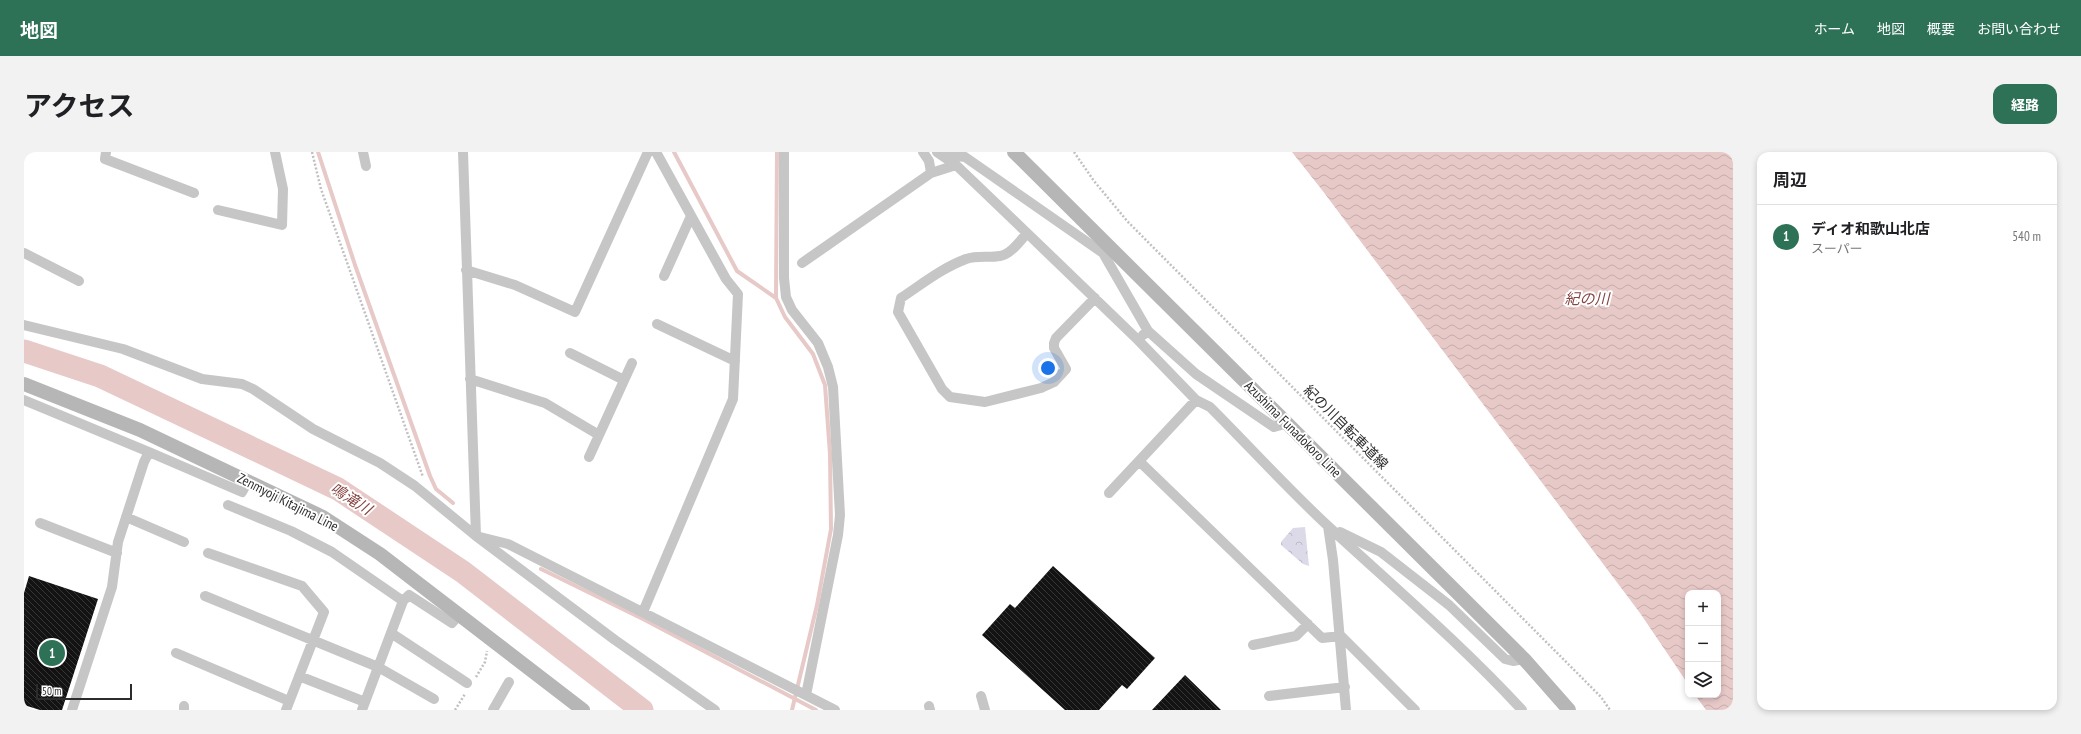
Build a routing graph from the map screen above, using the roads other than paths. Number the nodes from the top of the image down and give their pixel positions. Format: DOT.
graph roads {
  1 [pos="106,152"];
  2 [pos="275,152"];
  3 [pos="363,152"];
  4 [pos="463,152"];
  5 [pos="648,152"];
  6 [pos="656,152"];
  7 [pos="784,152"];
  8 [pos="923,152"];
  9 [pos="1014,152"];
  10 [pos="939,153"];
  11 [pos="956,165"];
  12 [pos="366,166"];
  13 [pos="931,173"];
  14 [pos="194,193"];
  15 [pos="218,210"];
  16 [pos="691,216"];
  17 [pos="1027,233"];
  18 [pos="1107,250"];
  19 [pos="24,253"];
  20 [pos="802,263"];
  21 [pos="466,270"];
  22 [pos="664,276"];
  23 [pos="79,281"];
  24 [pos="1095,298"];
  25 [pos="657,324"];
  26 [pos="24,325"];
  27 [pos="1148,331"];
  28 [pos="1138,340"];
  29 [pos="570,353"];
  30 [pos="735,361"];
  31 [pos="632,363"];
  32 [pos="470,379"];
  33 [pos="624,380"];
  34 [pos="24,384"];
  35 [pos="24,400"];
  36 [pos="1196,400"];
  37 [pos="1288,424"];
  38 [pos="599,435"];
  39 [pos="149,452"];
  40 [pos="589,457"];
  41 [pos="1139,461"];
  42 [pos="248,481"];
  43 [pos="1109,493"];
  44 [pos="228,505"];
  45 [pos="126,517"];
  46 [pos="40,523"];
  47 [pos="1328,526"];
  48 [pos="476,536"];
  49 [pos="184,542"];
  50 [pos="117,553"];
  51 [pos="208,553"];
  52 [pos="205,596"];
  53 [pos="402,601"];
  54 [pos="643,612"];
  55 [pos="459,615"];
  56 [pos="1308,624"];
  57 [pos="391,633"];
  58 [pos="1341,636"];
  59 [pos="313,641"];
  60 [pos="1253,645"];
  61 [pos="176,653"];
  62 [pos="1524,659"];
  63 [pos="378,667"];
  64 [pos="299,676"];
  65 [pos="509,682"];
  66 [pos="469,685"];
  67 [pos="1345,687"];
  68 [pos="800,692"];
  69 [pos="982,696"];
  70 [pos="1269,696"];
  71 [pos="434,699"];
  72 [pos="288,706"];
  73 [pos="364,706"];
  74 [pos="72,710"];
  75 [pos="493,710"];
  76 [pos="583,710"];
  77 [pos="714,710"];
  78 [pos="834,710"];
  79 [pos="985,710"];
  80 [pos="1346,710"];
  81 [pos="1415,710"];
  82 [pos="1522,710"];
  83 [pos="1569,710"];
  1 -- 14 [label="street"];
  2 -- 15 [label="street"];
  3 -- 12 [label="street"];
  4 -- 21 [label="street"];
  5 -- 21 [label="street"];
  6 -- 16 [label="street"];
  7 -- 68 [label="street"];
  8 -- 13 [label="street"];
  9 -- 18 [label="main road, Azushima Funadokoro Line"];
  10 -- 11 [label="street"];
  10 -- 18 [label="street"];
  11 -- 13 [label="street"];
  11 -- 17 [label="street"];
  13 -- 20 [label="street"];
  16 -- 22 [label="street"];
  16 -- 30 [label="street"];
  17 -- 24 [label="street"];
  17 -- 24 [label="street"];
  18 -- 27 [label="street"];
  18 -- 37 [label="main road, Azushima Funadokoro Line"];
  19 -- 23 [label="street"];
  21 -- 32 [label="street"];
  24 -- 28 [label="street"];
  25 -- 30 [label="street"];
  26 -- 48 [label="street"];
  27 -- 28 [label="street"];
  27 -- 37 [label="street"];
  28 -- 36 [label="street"];
  29 -- 33 [label="street"];
  30 -- 54 [label="street"];
  31 -- 33 [label="street"];
  32 -- 38 [label="street"];
  32 -- 48 [label="street"];
  33 -- 38 [label="street"];
  34 -- 42 [label="main road, Zenmyoji Kitajima Line"];
  35 -- 39 [label="street"];
  36 -- 41 [label="street"];
  36 -- 47 [label="street"];
  37 -- 62 [label="main road, Azushima Funadokoro Line"];
  38 -- 40 [label="street"];
  39 -- 42 [label="street"];
  39 -- 45 [label="street"];
  41 -- 43 [label="street"];
  41 -- 56 [label="street"];
  42 -- 55 [label="main road, Zenmyoji Kitajima Line"];
  44 -- 53 [label="street"];
  45 -- 49 [label="street"];
  45 -- 50 [label="street"];
  46 -- 50 [label="street"];
  47 -- 58 [label="street"];
  47 -- 62 [label="street"];
  47 -- 82 [label="street"];
  48 -- 54 [label="street"];
  48 -- 77 [label="street"];
  50 -- 74 [label="street"];
  51 -- 59 [label="street"];
  52 -- 59 [label="street"];
  53 -- 55 [label="street"];
  53 -- 57 [label="street"];
  54 -- 68 [label="street"];
  55 -- 76 [label="main road, Zenmyoji Kitajima Line"];
  56 -- 58 [label="street"];
  56 -- 60 [label="street"];
  57 -- 63 [label="street"];
  57 -- 66 [label="street"];
  58 -- 67 [label="street"];
  58 -- 81 [label="street"];
  59 -- 63 [label="street"];
  59 -- 64 [label="street"];
  61 -- 72 [label="street"];
  62 -- 83 [label="main road, Azushima Funadokoro Line"];
  63 -- 71 [label="street"];
  63 -- 73 [label="street"];
  64 -- 72 [label="street"];
  64 -- 73 [label="street"];
  65 -- 75 [label="street"];
  67 -- 70 [label="street"];
  67 -- 80 [label="street"];
  68 -- 78 [label="street"];
  69 -- 79 [label="street"];
}
